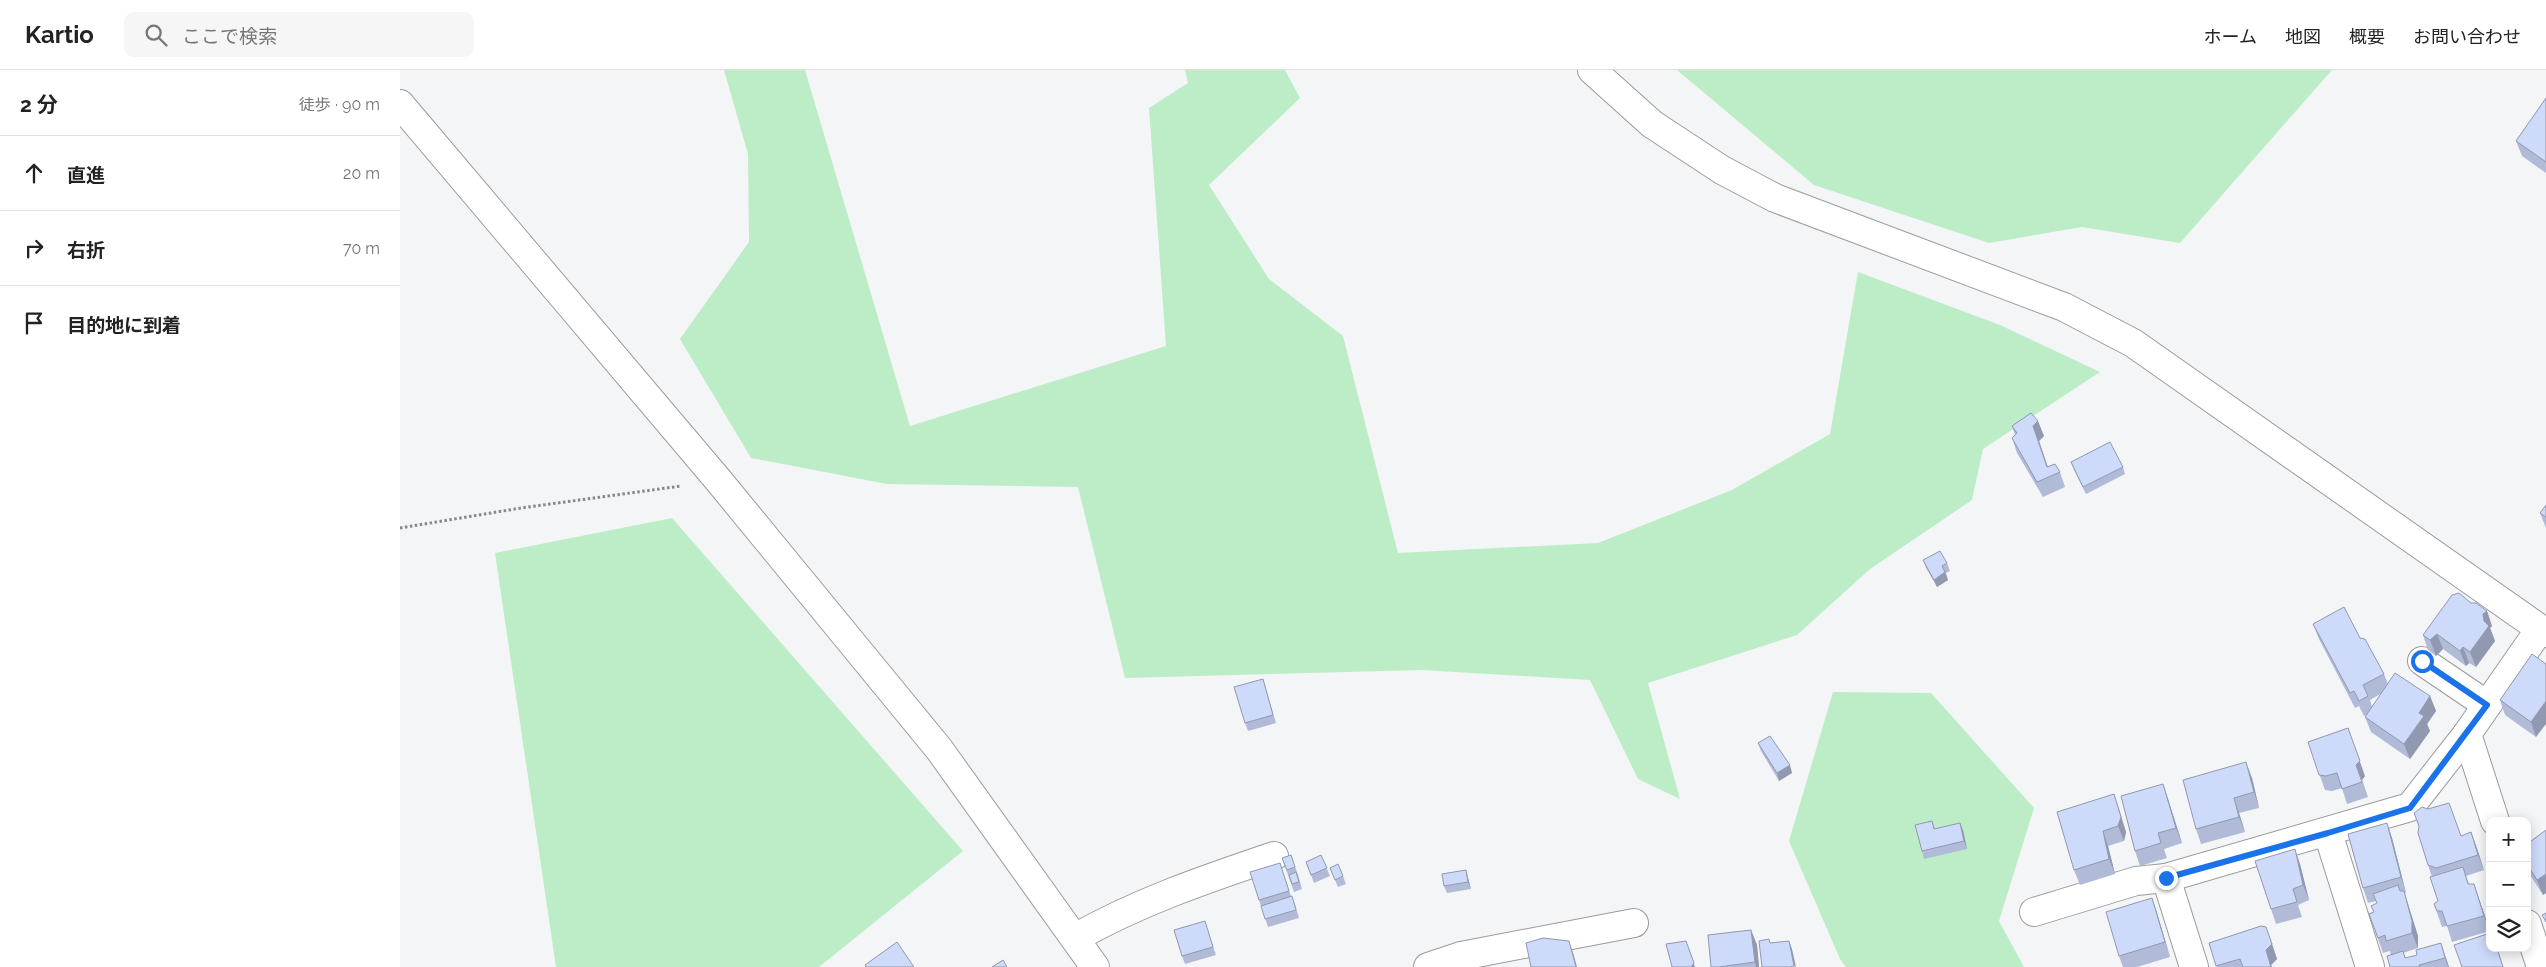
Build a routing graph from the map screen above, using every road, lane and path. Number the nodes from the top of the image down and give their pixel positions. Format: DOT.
graph roads {
  1 [pos="1592,70"];
  2 [pos="400,104"];
  3 [pos="718,481"];
  4 [pos="400,528"];
  5 [pos="2543,631"];
  6 [pos="2422,661"];
  7 [pos="2487,705"];
  8 [pos="2467,734"];
  9 [pos="2493,817"];
  10 [pos="2328,833"];
  11 [pos="1274,856"];
  12 [pos="2166,878"];
  13 [pos="2034,912"];
  14 [pos="1634,922"];
  15 [pos="2531,936"];
  16 [pos="1075,938"];
  17 [pos="1095,967"];
  18 [pos="1428,967"];
  19 [pos="2194,967"];
  20 [pos="2370,967"];
  21 [pos="2541,967"];
  1 -- 5 [label="street"];
  2 -- 3 [label="street"];
  3 -- 4 [label="path"];
  3 -- 16 [label="street"];
  5 -- 7 [label="street"];
  6 -- 7 [label="street"];
  7 -- 8 [label="street"];
  8 -- 9 [label="street"];
  8 -- 10 [label="street"];
  10 -- 12 [label="street"];
  10 -- 20 [label="street"];
  11 -- 16 [label="street"];
  12 -- 13 [label="street"];
  12 -- 19 [label="street"];
  14 -- 18 [label="street"];
  15 -- 21 [label="street"];
  16 -- 17 [label="street"];
}
